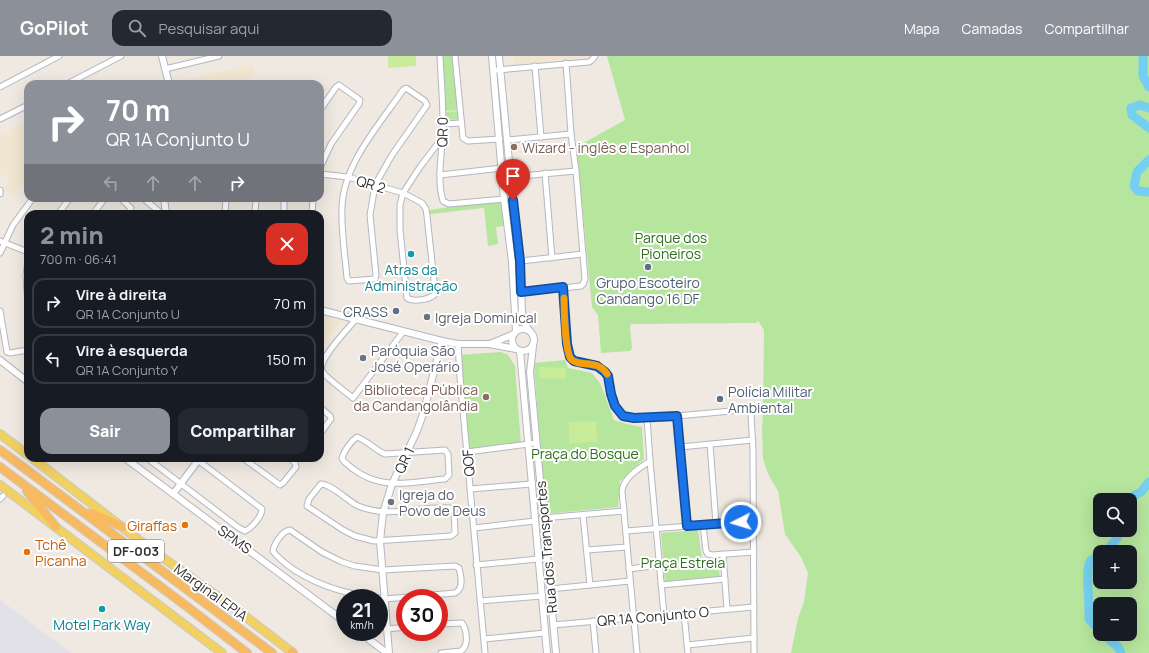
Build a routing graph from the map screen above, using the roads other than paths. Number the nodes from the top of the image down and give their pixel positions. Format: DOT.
graph roads {
  1 [pos="59,56"];
  2 [pos="121,56"];
  3 [pos="162,56"];
  4 [pos="219,56"];
  5 [pos="440,56"];
  6 [pos="455,56"];
  7 [pos="492,56"];
  8 [pos="499,56"];
  9 [pos="595,56"];
  10 [pos="566,63"];
  11 [pos="535,66"];
  12 [pos="165,69"];
  13 [pos="494,70"];
  14 [pos="500,70"];
  15 [pos="75,80"];
  16 [pos="168,80"];
  17 [pos="0,87"];
  18 [pos="324,104"];
  19 [pos="24,107"];
  20 [pos="0,119"];
  21 [pos="461,123"];
  22 [pos="443,124"];
  23 [pos="571,134"];
  24 [pos="541,137"];
  25 [pos="442,138"];
  26 [pos="503,140"];
  27 [pos="324,159"];
  28 [pos="502,168"];
  29 [pos="576,171"];
  30 [pos="545,173"];
  31 [pos="324,174"];
  32 [pos="440,174"];
  33 [pos="348,176"];
  34 [pos="510,177"];
  35 [pos="375,185"];
  36 [pos="511,185"];
  37 [pos="503,186"];
  38 [pos="0,190"];
  39 [pos="0,194"];
  40 [pos="403,194"];
  41 [pos="504,199"];
  42 [pos="124,202"];
  43 [pos="148,202"];
  44 [pos="24,210"];
  45 [pos="130,210"];
  46 [pos="157,210"];
  47 [pos="2,242"];
  48 [pos="24,250"];
  49 [pos="0,252"];
  50 [pos="583,254"];
  51 [pos="552,258"];
  52 [pos="520,261"];
  53 [pos="512,262"];
  54 [pos="563,287"];
  55 [pos="518,293"];
  56 [pos="0,310"];
  57 [pos="324,311"];
  58 [pos="356,319"];
  59 [pos="529,330"];
  60 [pos="403,332"];
  61 [pos="515,332"];
  62 [pos="442,341"];
  63 [pos="458,344"];
  64 [pos="489,344"];
  65 [pos="533,346"];
  66 [pos="518,350"];
  67 [pos="24,351"];
  68 [pos="0,360"];
  69 [pos="324,360"];
  70 [pos="324,372"];
  71 [pos="24,379"];
  72 [pos="324,411"];
  73 [pos="677,416"];
  74 [pos="647,418"];
  75 [pos="324,429"];
  76 [pos="0,434"];
  77 [pos="753,440"];
  78 [pos="536,443"];
  79 [pos="528,444"];
  80 [pos="710,444"];
  81 [pos="680,447"];
  82 [pos="0,450"];
  83 [pos="24,452"];
  84 [pos="467,452"];
  85 [pos="407,453"];
  86 [pos="650,461"];
  87 [pos="37,462"];
  88 [pos="130,462"];
  89 [pos="152,462"];
  90 [pos="196,462"];
  91 [pos="202,462"];
  92 [pos="248,462"];
  93 [pos="294,462"];
  94 [pos="0,467"];
  95 [pos="19,481"];
  96 [pos="181,483"];
  97 [pos="392,484"];
  98 [pos="531,484"];
  99 [pos="0,485"];
  100 [pos="470,490"];
  101 [pos="173,494"];
  102 [pos="76,506"];
  103 [pos="624,511"];
  104 [pos="383,513"];
  105 [pos="583,515"];
  106 [pos="543,518"];
  107 [pos="535,521"];
  108 [pos="754,521"];
  109 [pos="716,524"];
  110 [pos="703,525"];
  111 [pos="687,526"];
  112 [pos="56,527"];
  113 [pos="123,527"];
  114 [pos="474,528"];
  115 [pos="656,528"];
  116 [pos="626,531"];
  117 [pos="380,541"];
  118 [pos="546,547"];
  119 [pos="627,547"];
  120 [pos="537,548"];
  121 [pos="587,550"];
  122 [pos="754,552"];
  123 [pos="723,554"];
  124 [pos="538,559"];
  125 [pos="476,565"];
  126 [pos="660,566"];
  127 [pos="629,569"];
  128 [pos="382,570"];
  129 [pos="725,579"];
  130 [pos="630,581"];
  131 [pos="590,585"];
  132 [pos="662,585"];
  133 [pos="336,589"];
  134 [pos="381,589"];
  135 [pos="550,589"];
  136 [pos="542,596"];
  137 [pos="388,598"];
  138 [pos="480,601"];
  139 [pos="754,607"];
  140 [pos="727,609"];
  141 [pos="684,613"];
  142 [pos="336,615"];
  143 [pos="664,615"];
  144 [pos="634,618"];
  145 [pos="593,621"];
  146 [pos="448,624"];
  147 [pos="553,625"];
  148 [pos="396,628"];
  149 [pos="388,629"];
  150 [pos="545,633"];
  151 [pos="754,638"];
  152 [pos="484,640"];
  153 [pos="371,641"];
  154 [pos="388,641"];
  155 [pos="687,645"];
  156 [pos="222,653"];
  157 [pos="247,653"];
  158 [pos="272,653"];
  159 [pos="293,653"];
  160 [pos="388,653"];
  161 [pos="441,653"];
  162 [pos="485,653"];
  163 [pos="547,653"];
  164 [pos="556,653"];
  165 [pos="596,653"];
  166 [pos="637,653"];
  167 [pos="688,653"];
  168 [pos="754,653"];
  1 -- 17 [label="street"];
  2 -- 15 [label="street"];
  3 -- 12 [label="street"];
  4 -- 12 [label="street"];
  5 -- 22 [label="street, QR 0"];
  6 -- 21 [label="street"];
  7 -- 13 [label="street"];
  8 -- 14 [label="street"];
  9 -- 10 [label="street"];
  10 -- 11 [label="street"];
  10 -- 23 [label="street"];
  11 -- 14 [label="street"];
  11 -- 24 [label="street"];
  12 -- 16 [label="street"];
  13 -- 14 [label="street"];
  13 -- 26 [label="street"];
  14 -- 26 [label="street"];
  18 -- 27 [label="street"];
  19 -- 20 [label="street"];
  21 -- 22 [label="street"];
  21 -- 26 [label="street"];
  22 -- 25 [label="street, QR 0"];
  23 -- 24 [label="street"];
  23 -- 29 [label="street"];
  24 -- 26 [label="street"];
  25 -- 32 [label="street, QR 0"];
  25 -- 40 [label="street"];
  26 -- 28 [label="street"];
  26 -- 34 [label="street"];
  28 -- 32 [label="street"];
  28 -- 37 [label="street"];
  29 -- 30 [label="street"];
  29 -- 50 [label="street"];
  30 -- 34 [label="street"];
  30 -- 51 [label="street"];
  31 -- 33 [label="street, QR 2"];
  32 -- 41 [label="street, QR 0"];
  33 -- 35 [label="street, QR 2"];
  33 -- 35 [label="street"];
  33 -- 35 [label="street"];
  34 -- 36 [label="street"];
  35 -- 40 [label="street, QR 2"];
  36 -- 37 [label="street"];
  36 -- 52 [label="street"];
  37 -- 41 [label="street"];
  38 -- 39 [label="street"];
  40 -- 40 [label="street, QR 2"];
  41 -- 53 [label="street"];
  42 -- 45 [label="street"];
  43 -- 46 [label="street"];
  44 -- 47 [label="street"];
  47 -- 48 [label="street"];
  47 -- 49 [label="street"];
  50 -- 51 [label="street"];
  50 -- 54 [label="street"];
  51 -- 52 [label="street"];
  52 -- 53 [label="street"];
  52 -- 55 [label="street"];
  53 -- 55 [label="street"];
  54 -- 55 [label="street"];
  54 -- 74 [label="street"];
  55 -- 59 [label="street"];
  55 -- 61 [label="street"];
  56 -- 67 [label="street"];
  57 -- 58 [label="street"];
  58 -- 60 [label="street"];
  58 -- 69 [label="street"];
  59 -- 61 [label="street"];
  59 -- 65 [label="street"];
  60 -- 62 [label="street"];
  60 -- 70 [label="street"];
  61 -- 64 [label="street"];
  61 -- 66 [label="street"];
  62 -- 63 [label="street"];
  62 -- 85 [label="street, QR 1"];
  63 -- 64 [label="street"];
  63 -- 84 [label="street, QOF"];
  64 -- 66 [label="street"];
  65 -- 66 [label="street"];
  65 -- 78 [label="street, Rua dos Transportes"];
  66 -- 79 [label="street, Rua dos Transportes"];
  68 -- 71 [label="street"];
  72 -- 75 [label="street"];
  73 -- 74 [label="street"];
  73 -- 77 [label="street"];
  73 -- 81 [label="street"];
  74 -- 86 [label="street"];
  76 -- 83 [label="main road"];
  77 -- 80 [label="street"];
  77 -- 108 [label="street"];
  78 -- 79 [label="street"];
  78 -- 106 [label="street, Rua dos Transportes"];
  79 -- 84 [label="street"];
  79 -- 98 [label="street, Rua dos Transportes"];
  80 -- 81 [label="street"];
  80 -- 109 [label="street"];
  81 -- 111 [label="street"];
  82 -- 102 [label="highway, DF-003"];
  84 -- 100 [label="street, QOF"];
  85 -- 97 [label="street, QR 1"];
  85 -- 97 [label="street"];
  85 -- 97 [label="street"];
  86 -- 103 [label="street"];
  86 -- 115 [label="street"];
  87 -- 113 [label="main road, Marginal EPIA"];
  88 -- 101 [label="street, SPMS"];
  89 -- 96 [label="street"];
  90 -- 96 [label="street"];
  91 -- 96 [label="street"];
  92 -- 93 [label="street"];
  94 -- 95 [label="highway, DF-003"];
  95 -- 112 [label="highway"];
  95 -- 157 [label="highway, DF-003"];
  96 -- 101 [label="street"];
  97 -- 104 [label="street, QR 1"];
  98 -- 100 [label="street"];
  98 -- 107 [label="street, Rua dos Transportes"];
  99 -- 112 [label="main road"];
  100 -- 114 [label="street, QOF"];
  101 -- 142 [label="street, SPMS"];
  102 -- 113 [label="highway"];
  102 -- 158 [label="highway, DF-003"];
  103 -- 105 [label="street"];
  103 -- 116 [label="street"];
  104 -- 117 [label="street, QR 1"];
  104 -- 117 [label="street"];
  104 -- 117 [label="street"];
  105 -- 106 [label="street"];
  105 -- 121 [label="street"];
  106 -- 118 [label="street, Rua dos Transportes"];
  107 -- 114 [label="street"];
  107 -- 120 [label="street, Rua dos Transportes"];
  108 -- 109 [label="street"];
  108 -- 122 [label="street"];
  109 -- 110 [label="street"];
  110 -- 111 [label="street"];
  110 -- 123 [label="street"];
  111 -- 115 [label="street"];
  112 -- 156 [label="main road"];
  113 -- 159 [label="main road, Marginal EPIA"];
  114 -- 125 [label="street, QOF"];
  115 -- 116 [label="street"];
  115 -- 126 [label="street"];
  116 -- 119 [label="street"];
  117 -- 128 [label="street, QR 1"];
  118 -- 120 [label="street"];
  118 -- 135 [label="street, Rua dos Transportes"];
  119 -- 121 [label="street"];
  119 -- 127 [label="street"];
  120 -- 124 [label="street, Rua dos Transportes"];
  121 -- 131 [label="street"];
  122 -- 123 [label="street"];
  122 -- 139 [label="street"];
  123 -- 129 [label="street"];
  124 -- 125 [label="street"];
  124 -- 136 [label="street, Rua dos Transportes"];
  125 -- 138 [label="street, QOF"];
  126 -- 127 [label="street"];
  126 -- 132 [label="street"];
  127 -- 130 [label="street"];
  128 -- 133 [label="street"];
  128 -- 134 [label="street, QR 1"];
  128 -- 137 [label="street"];
  129 -- 132 [label="street"];
  129 -- 140 [label="street"];
  130 -- 131 [label="street"];
  130 -- 144 [label="street"];
  131 -- 135 [label="street"];
  132 -- 143 [label="street"];
  135 -- 147 [label="street, Rua dos Transportes"];
  136 -- 138 [label="street"];
  136 -- 150 [label="street, Rua dos Transportes"];
  138 -- 152 [label="street, QOF"];
  139 -- 140 [label="street, QR 1A Conjunto O"];
  139 -- 151 [label="street"];
  140 -- 141 [label="street, QR 1A Conjunto O"];
  141 -- 143 [label="street, QR 1A Conjunto O"];
  141 -- 155 [label="street"];
  143 -- 144 [label="street, QR 1A Conjunto O"];
  144 -- 145 [label="street, QR 1A Conjunto O"];
  144 -- 166 [label="street"];
  145 -- 147 [label="street, QR 1A Conjunto O"];
  145 -- 165 [label="street"];
  146 -- 161 [label="street"];
  147 -- 164 [label="street, Rua dos Transportes"];
  148 -- 149 [label="street"];
  150 -- 152 [label="street"];
  150 -- 163 [label="street, Rua dos Transportes"];
  151 -- 155 [label="street"];
  151 -- 168 [label="street"];
  152 -- 162 [label="street, QOF"];
  153 -- 160 [label="street"];
  154 -- 160 [label="street, QR 1"];
  155 -- 167 [label="street"];
}
